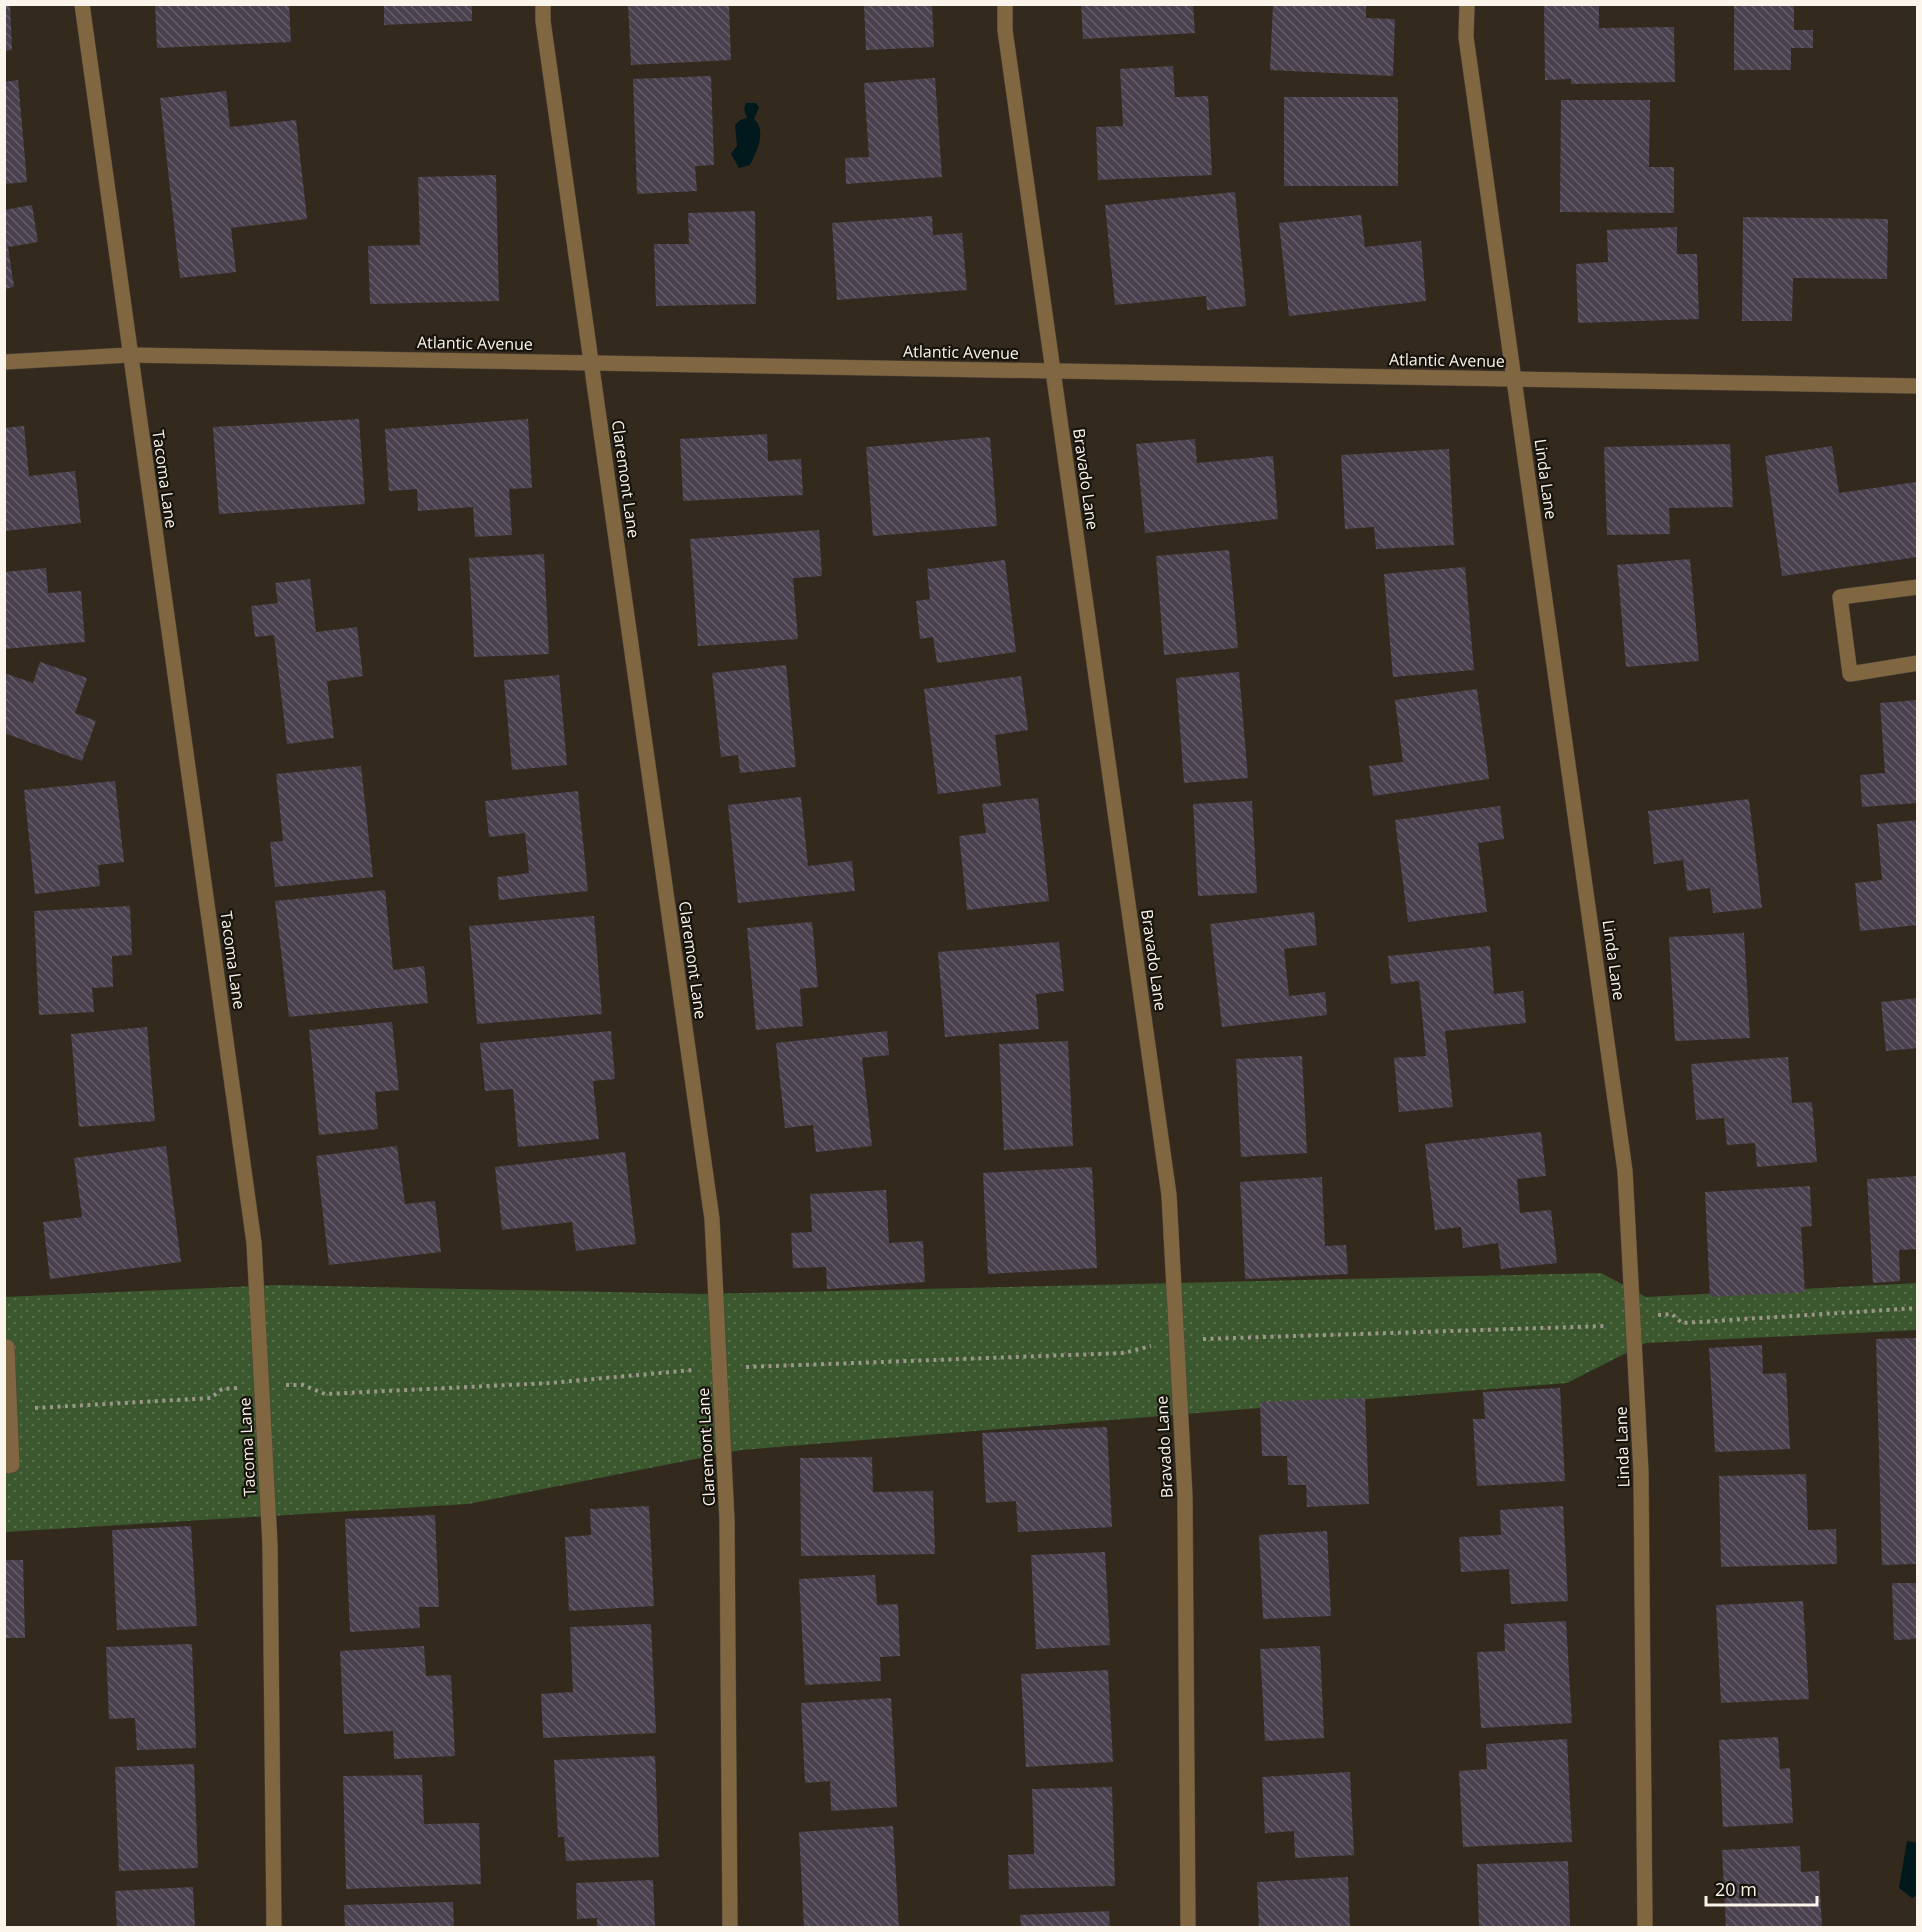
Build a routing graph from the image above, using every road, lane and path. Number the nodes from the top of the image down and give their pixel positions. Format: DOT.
graph roads {
  1 [pos="82,4"];
  2 [pos="543,4"];
  3 [pos="1005,4"];
  4 [pos="1467,4"];
  5 [pos="129,355"];
  6 [pos="4,362"];
  7 [pos="591,363"];
  8 [pos="1053,371"];
  9 [pos="1514,379"];
  10 [pos="1917,386"];
  11 [pos="1917,587"];
  12 [pos="1917,663"];
  13 [pos="1917,1308"];
  14 [pos="1635,1326"];
  15 [pos="1176,1340"];
  16 [pos="4,1347"];
  17 [pos="719,1368"];
  18 [pos="262,1385"];
  19 [pos="11,1409"];
  20 [pos="4,1466"];
  21 [pos="274,1928"];
  22 [pos="730,1928"];
  23 [pos="1188,1928"];
  24 [pos="1645,1928"];
  1 -- 5 [label="street, Tacoma Lane"];
  2 -- 7 [label="street, Claremont Lane"];
  3 -- 8 [label="street, Bravado Lane"];
  4 -- 9 [label="street, Linda Lane"];
  5 -- 6 [label="street, Atlantic Avenue"];
  5 -- 7 [label="street, Atlantic Avenue"];
  5 -- 18 [label="street, Tacoma Lane"];
  7 -- 8 [label="street, Atlantic Avenue"];
  7 -- 17 [label="street, Claremont Lane"];
  8 -- 9 [label="street, Atlantic Avenue"];
  8 -- 15 [label="street, Bravado Lane"];
  9 -- 10 [label="street, Atlantic Avenue"];
  9 -- 14 [label="street, Linda Lane"];
  11 -- 12 [label="street"];
  13 -- 14 [label="path"];
  14 -- 15 [label="path"];
  14 -- 24 [label="street, Linda Lane"];
  15 -- 17 [label="path"];
  15 -- 23 [label="street, Bravado Lane"];
  16 -- 19 [label="street"];
  17 -- 18 [label="path"];
  17 -- 22 [label="street, Claremont Lane"];
  18 -- 19 [label="path"];
  18 -- 21 [label="street, Tacoma Lane"];
  19 -- 20 [label="street"];
}
